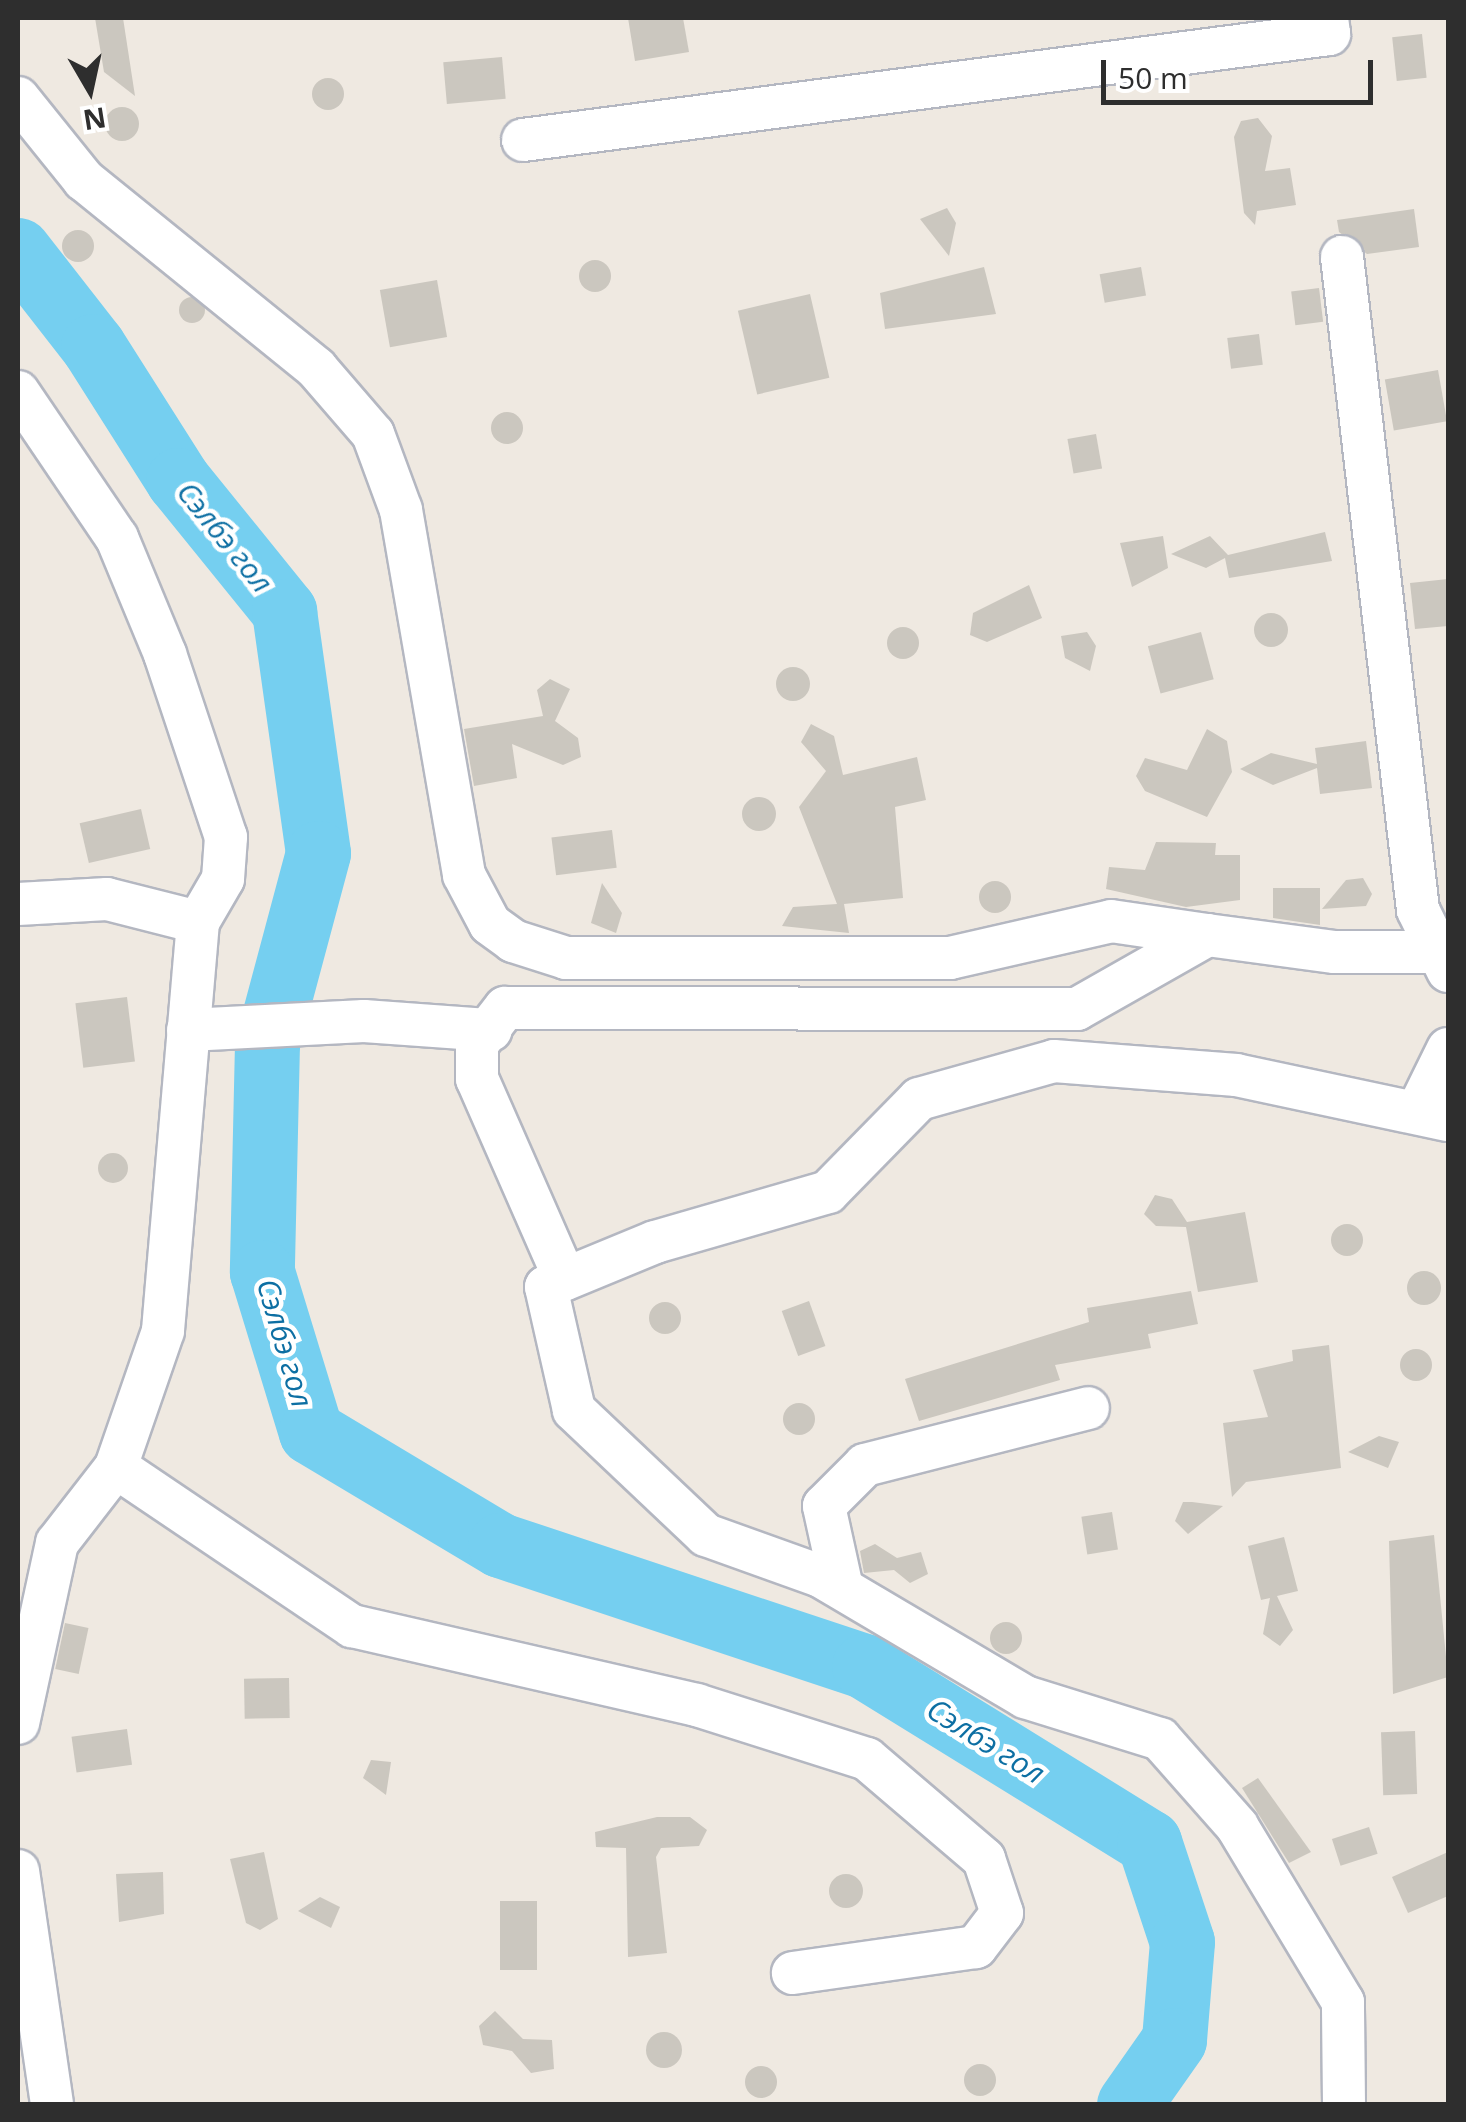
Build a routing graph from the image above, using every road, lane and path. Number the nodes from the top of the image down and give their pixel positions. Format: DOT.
graph roads {
  1 [pos="1327,18"];
  2 [pos="18,98"];
  3 [pos="523,140"];
  4 [pos="1342,258"];
  5 [pos="18,392"];
  6 [pos="18,904"];
  7 [pos="198,922"];
  8 [pos="1207,935"];
  9 [pos="1443,962"];
  10 [pos="188,1030"];
  11 [pos="491,1030"];
  12 [pos="1448,1050"];
  13 [pos="1433,1115"];
  14 [pos="565,1279"];
  15 [pos="1088,1408"];
  16 [pos="116,1467"];
  17 [pos="842,1588"];
  18 [pos="18,1723"];
  19 [pos="18,1871"];
  20 [pos="794,1972"];
  21 [pos="52,2104"];
  22 [pos="1344,2104"];
  1 -- 3 [label="street"];
  2 -- 8 [label="street"];
  4 -- 9 [label="street"];
  5 -- 7 [label="street"];
  6 -- 7 [label="street"];
  7 -- 10 [label="street"];
  8 -- 9 [label="street"];
  8 -- 11 [label="street"];
  10 -- 11 [label="street"];
  10 -- 16 [label="street"];
  11 -- 14 [label="street"];
  12 -- 13 [label="street"];
  13 -- 14 [label="street"];
  14 -- 17 [label="street"];
  15 -- 17 [label="street"];
  16 -- 18 [label="street"];
  16 -- 20 [label="street"];
  17 -- 22 [label="street"];
  19 -- 21 [label="street"];
}
